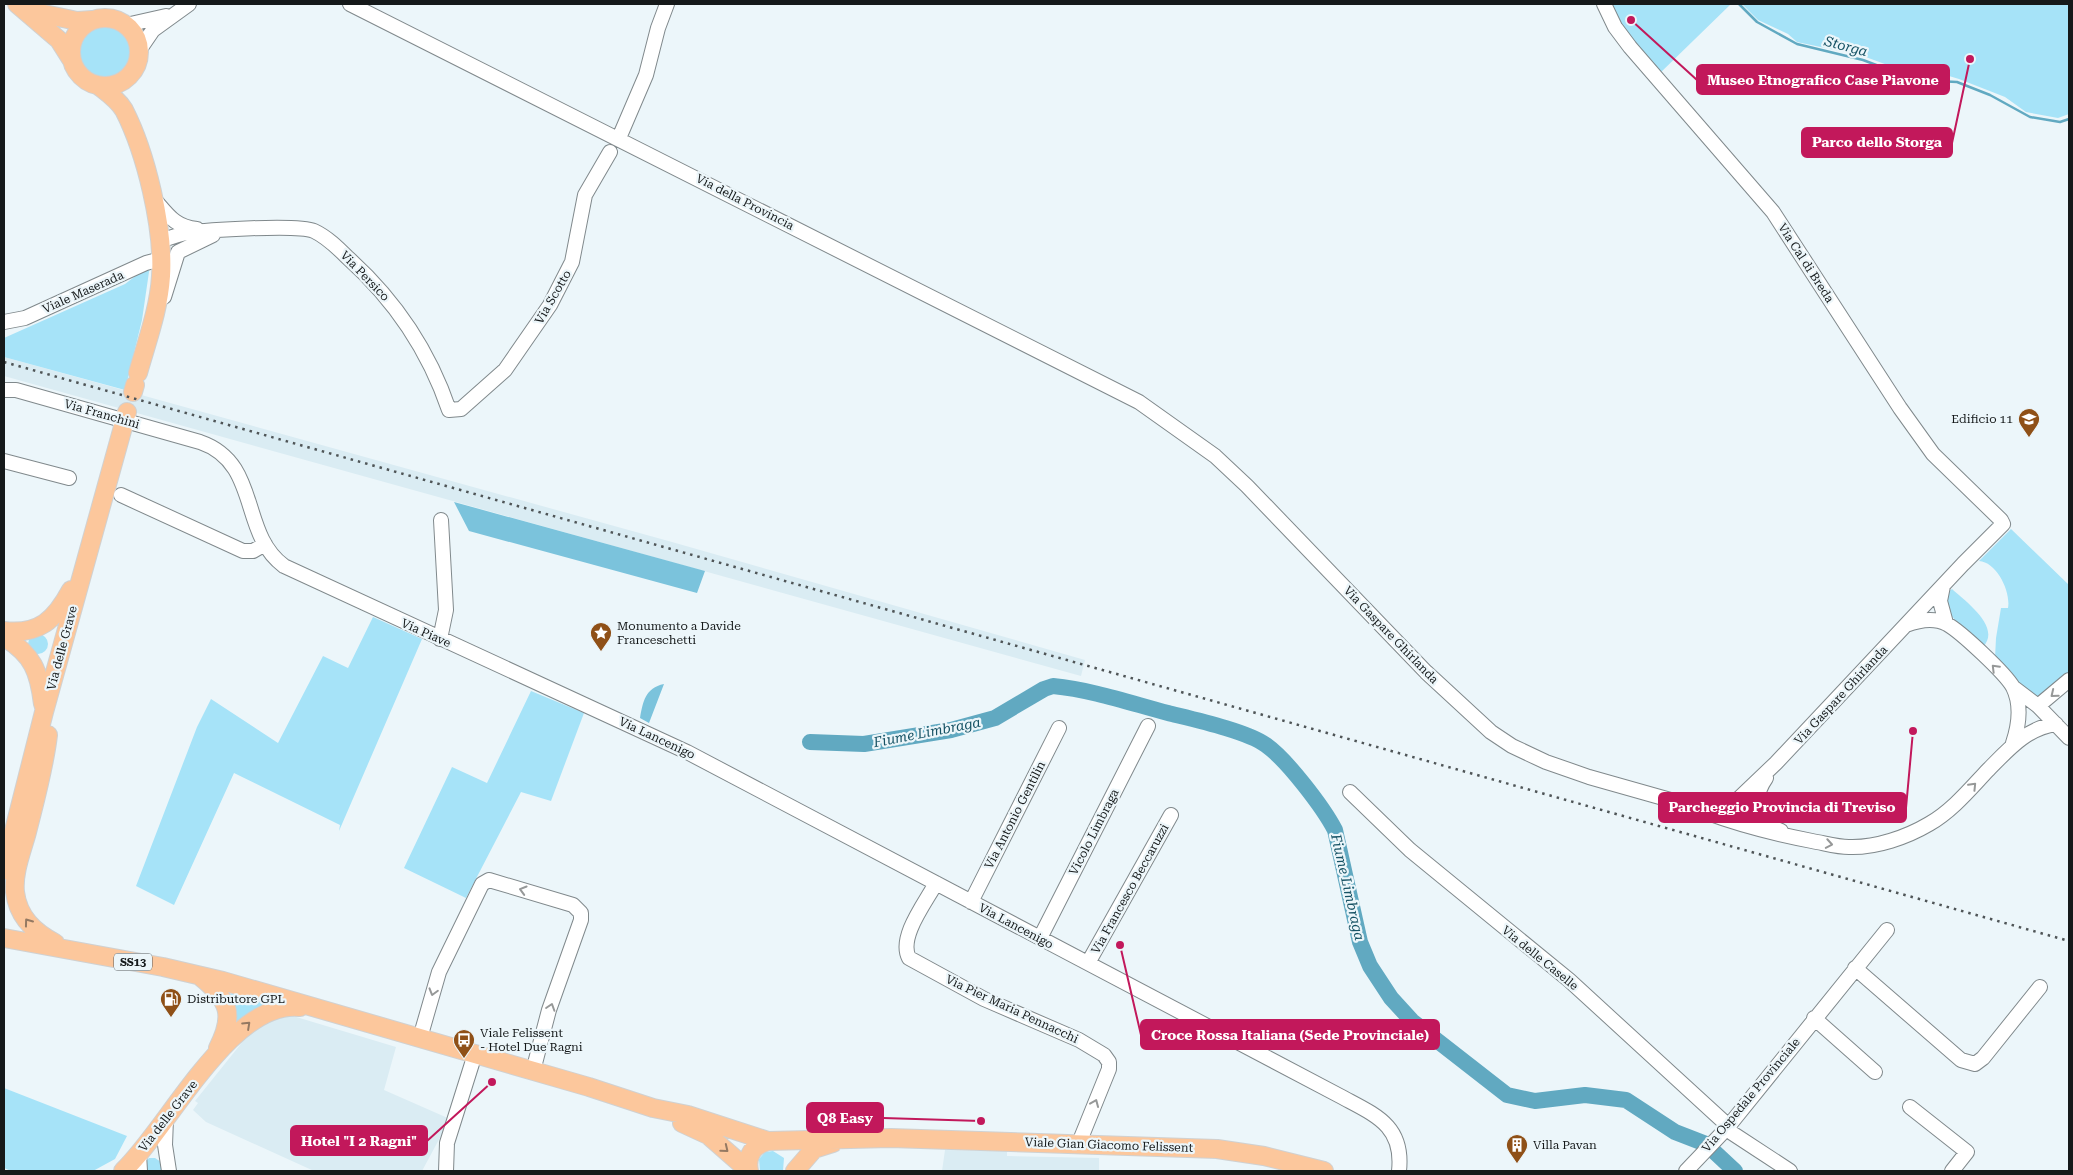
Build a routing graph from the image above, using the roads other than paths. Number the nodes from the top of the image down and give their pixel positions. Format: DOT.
graph roads {
  1 [pos="189,4"];
  2 [pos="350,4"];
  3 [pos="666,4"];
  4 [pos="1604,4"];
  5 [pos="18,6"];
  6 [pos="172,14"];
  7 [pos="92,20"];
  8 [pos="126,24"];
  9 [pos="140,49"];
  10 [pos="71,59"];
  11 [pos="127,79"];
  12 [pos="99,86"];
  13 [pos="123,109"];
  14 [pos="619,138"];
  15 [pos="610,152"];
  16 [pos="154,199"];
  17 [pos="222,231"];
  18 [pos="160,241"];
  19 [pos="161,259"];
  20 [pos="154,316"];
  21 [pos="4,322"];
  22 [pos="135,383"];
  23 [pos="4,390"];
  24 [pos="1139,402"];
  25 [pos="449,410"];
  26 [pos="125,418"];
  27 [pos="200,442"];
  28 [pos="4,461"];
  29 [pos="69,478"];
  30 [pos="121,495"];
  31 [pos="441,520"];
  32 [pos="2003,524"];
  33 [pos="264,544"];
  34 [pos="86,561"];
  35 [pos="1944,585"];
  36 [pos="1946,624"];
  37 [pos="1906,626"];
  38 [pos="32,630"];
  39 [pos="4,631"];
  40 [pos="4,637"];
  41 [pos="440,639"];
  42 [pos="61,650"];
  43 [pos="26,654"];
  44 [pos="54,677"];
  45 [pos="2069,680"];
  46 [pos="2013,687"];
  47 [pos="2038,706"];
  48 [pos="597,710"];
  49 [pos="44,712"];
  50 [pos="2056,724"];
  51 [pos="1148,726"];
  52 [pos="1059,728"];
  53 [pos="2069,735"];
  54 [pos="2013,743"];
  55 [pos="1776,764"];
  56 [pos="1350,792"];
  57 [pos="1681,803"];
  58 [pos="1172,815"];
  59 [pos="1797,838"];
  60 [pos="4,870"];
  61 [pos="936,883"];
  62 [pos="971,902"];
  63 [pos="1887,930"];
  64 [pos="4,938"];
  65 [pos="1040,938"];
  66 [pos="67,950"];
  67 [pos="1088,963"];
  68 [pos="1855,968"];
  69 [pos="199,975"];
  70 [pos="2040,987"];
  71 [pos="322,1010"];
  72 [pos="1814,1018"];
  73 [pos="420,1038"];
  74 [pos="474,1054"];
  75 [pos="212,1059"];
  76 [pos="533,1071"];
  77 [pos="1875,1072"];
  78 [pos="1910,1107"];
  79 [pos="653,1108"];
  80 [pos="688,1115"];
  81 [pos="166,1119"];
  82 [pos="1727,1128"];
  83 [pos="891,1138"];
  84 [pos="771,1141"];
  85 [pos="1079,1144"];
  86 [pos="140,1159"];
  87 [pos="1275,1165"];
  88 [pos="168,1168"];
  89 [pos="123,1171"];
  90 [pos="446,1171"];
  91 [pos="749,1171"];
  92 [pos="794,1171"];
  93 [pos="1324,1171"];
  94 [pos="1399,1171"];
  95 [pos="1686,1171"];
  96 [pos="1790,1171"];
  97 [pos="1952,1171"];
  1 -- 6 [label="street"];
  2 -- 14 [label="street, Via della Provincia"];
  3 -- 14 [label="street"];
  4 -- 32 [label="street, Via Cal di Breda"];
  5 -- 7 [label="main road"];
  5 -- 10 [label="main road"];
  6 -- 8 [label="street"];
  6 -- 9 [label="street"];
  7 -- 8 [label="main road"];
  7 -- 10 [label="main road"];
  8 -- 9 [label="main road"];
  9 -- 11 [label="main road"];
  10 -- 12 [label="main road"];
  11 -- 12 [label="main road"];
  11 -- 13 [label="main road"];
  12 -- 13 [label="main road"];
  13 -- 16 [label="main road"];
  14 -- 24 [label="street, Via della Provincia"];
  15 -- 25 [label="street, Via Scotto"];
  16 -- 17 [label="street"];
  16 -- 18 [label="main road"];
  17 -- 18 [label="street"];
  17 -- 20 [label="street"];
  17 -- 25 [label="street, Via Persico"];
  18 -- 19 [label="main road"];
  19 -- 20 [label="main road"];
  19 -- 21 [label="street, Viale Maserada"];
  20 -- 22 [label="main road"];
  23 -- 27 [label="street, Via Franchini"];
  24 -- 57 [label="street, Via Gaspare Ghirlanda"];
  26 -- 34 [label="main road, Via delle Grave"];
  27 -- 33 [label="street, Via Piave"];
  28 -- 29 [label="street"];
  30 -- 33 [label="street"];
  31 -- 41 [label="street"];
  32 -- 35 [label="street, Via Gaspare Ghirlanda"];
  33 -- 41 [label="street, Via Piave"];
  34 -- 38 [label="main road"];
  34 -- 42 [label="main road, Via delle Grave"];
  35 -- 36 [label="street"];
  35 -- 37 [label="street, Via Gaspare Ghirlanda"];
  36 -- 37 [label="street"];
  46 -- 36 [label="street, one-way"];
  37 -- 55 [label="street, Via Gaspare Ghirlanda"];
  38 -- 39 [label="main road"];
  38 -- 42 [label="main road"];
  38 -- 43 [label="main road"];
  40 -- 43 [label="main road"];
  41 -- 48 [label="street, Via Piave"];
  42 -- 43 [label="main road"];
  42 -- 44 [label="main road, Via delle Grave"];
  43 -- 49 [label="main road"];
  44 -- 49 [label="main road, Via delle Grave"];
  66 -- 44 [label="main road, one-way"];
  45 -- 47 [label="street, one-way"];
  46 -- 47 [label="street"];
  46 -- 54 [label="street"];
  47 -- 50 [label="street"];
  48 -- 61 [label="street, Via Lancenigo"];
  49 -- 60 [label="main road, Via delle Grave"];
  50 -- 53 [label="street"];
  50 -- 54 [label="street, Via Gaspare Ghirlanda"];
  51 -- 65 [label="street, Vicolo Limbraga"];
  52 -- 62 [label="street, Via Antonio Gentilin"];
  59 -- 54 [label="street, Via Gaspare Ghirlanda, one-way"];
  55 -- 57 [label="street, Via Gaspare Ghirlanda"];
  55 -- 59 [label="street, Via Gaspare Ghirlanda"];
  56 -- 82 [label="street, Via delle Caselle"];
  57 -- 59 [label="street, Via Gaspare Ghirlanda"];
  58 -- 67 [label="street, Via Francesco Beccaruzzi"];
  61 -- 62 [label="street, Via Lancenigo"];
  85 -- 61 [label="street, Via Pier Maria Pennacchi, one-way"];
  62 -- 65 [label="street, Via Lancenigo"];
  63 -- 68 [label="street, Via Ospedale Provinciale"];
  64 -- 66 [label="main road, Viale Gian Giacomo Felissent"];
  65 -- 67 [label="street, Via Lancenigo"];
  66 -- 69 [label="main road, Viale Gian Giacomo Felissent / SS13"];
  67 -- 94 [label="street, Via Lancenigo"];
  68 -- 70 [label="street"];
  68 -- 72 [label="street, Via Ospedale Provinciale"];
  69 -- 71 [label="main road, Viale Gian Giacomo Felissent / SS13"];
  69 -- 75 [label="main road, Via delle Grave"];
  71 -- 73 [label="main road, Viale Gian Giacomo Felissent / SS13"];
  75 -- 71 [label="main road, Via delle Grave, one-way"];
  72 -- 77 [label="street"];
  72 -- 82 [label="street, Via Ospedale Provinciale"];
  73 -- 74 [label="main road, Viale Gian Giacomo Felissent / SS13"];
  76 -- 73 [label="street, one-way"];
  74 -- 76 [label="main road, Viale Gian Giacomo Felissent / SS13"];
  74 -- 90 [label="street"];
  75 -- 81 [label="main road, Via delle Grave"];
  76 -- 79 [label="main road, Viale Gian Giacomo Felissent / SS13"];
  78 -- 97 [label="street"];
  79 -- 80 [label="main road, Viale Gian Giacomo Felissent"];
  79 -- 91 [label="main road, Viale Gian Giacomo Felissent, one-way"];
  80 -- 83 [label="main road"];
  80 -- 84 [label="main road, Viale Gian Giacomo Felissent"];
  81 -- 86 [label="main road, Via delle Grave"];
  81 -- 88 [label="street"];
  82 -- 95 [label="street, Via Ospedale Provinciale"];
  82 -- 96 [label="street, Via delle Caselle"];
  83 -- 84 [label="main road, Viale Gian Giacomo Felissent"];
  83 -- 85 [label="main road, Viale Gian Giacomo Felissent"];
  83 -- 92 [label="main road, Viale Gian Giacomo Felissent"];
  84 -- 91 [label="main road, Viale Gian Giacomo Felissent"];
  84 -- 92 [label="main road, Viale Gian Giacomo Felissent"];
  85 -- 87 [label="main road, Viale Gian Giacomo Felissent"];
  86 -- 88 [label="street"];
  86 -- 89 [label="main road, Via delle Grave"];
  87 -- 93 [label="main road, Viale Gian Giacomo Felissent"];
}
